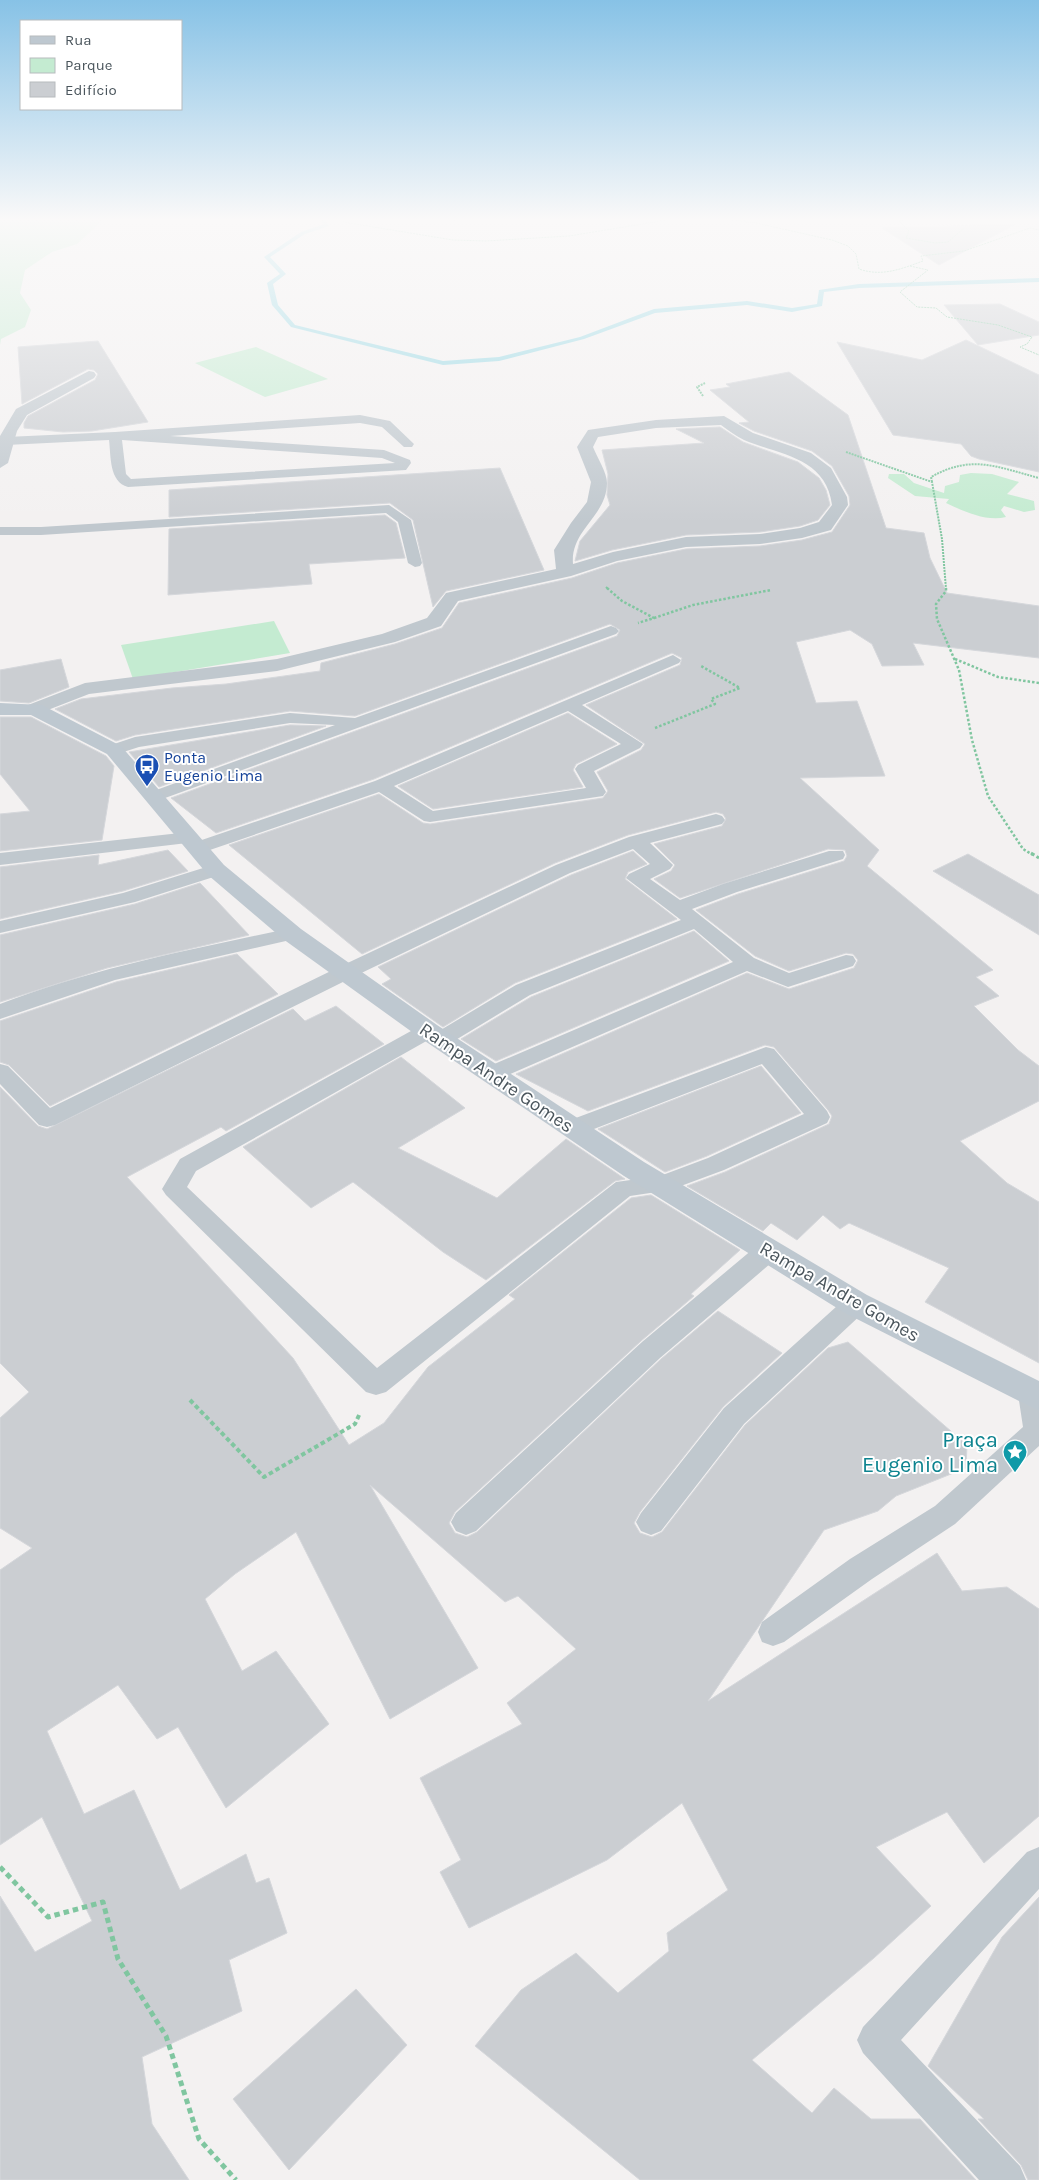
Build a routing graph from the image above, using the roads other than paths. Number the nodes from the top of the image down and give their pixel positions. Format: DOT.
graph roads {
  1 [pos="89,375"];
  2 [pos="115,436"];
  3 [pos="6,441"];
  4 [pos="408,444"];
  5 [pos="0,463"];
  6 [pos="0,531"];
  7 [pos="416,563"];
  8 [pos="565,572"];
  9 [pos="611,631"];
  10 [pos="672,660"];
  11 [pos="569,704"];
  12 [pos="0,709"];
  13 [pos="36,709"];
  14 [pos="360,722"];
  15 [pos="114,750"];
  16 [pos="381,785"];
  17 [pos="154,797"];
  18 [pos="716,820"];
  19 [pos="636,841"];
  20 [pos="193,843"];
  21 [pos="836,855"];
  22 [pos="0,859"];
  23 [pos="216,870"];
  24 [pos="677,908"];
  25 [pos="696,921"];
  26 [pos="0,927"];
  27 [pos="292,934"];
  28 [pos="846,961"];
  29 [pos="748,963"];
  30 [pos="346,972"];
  31 [pos="0,1012"];
  32 [pos="435,1035"];
  33 [pos="0,1071"];
  34 [pos="493,1073"];
  35 [pos="573,1128"];
  36 [pos="662,1184"];
  37 [pos="768,1251"];
  38 [pos="856,1304"];
  39 [pos="1035,1396"];
  40 [pos="466,1522"];
  41 [pos="651,1522"];
  42 [pos="773,1632"];
  43 [pos="1039,1864"];
  44 [pos="1006,2180"];
  1 -- 3 [label="street"];
  2 -- 2 [label="lane"];
  2 -- 3 [label="lane"];
  2 -- 4 [label="lane"];
  3 -- 5 [label="street"];
  6 -- 7 [label="lane"];
  8 -- 8 [label="street"];
  8 -- 13 [label="street"];
  9 -- 14 [label="lane"];
  10 -- 11 [label="lane"];
  11 -- 16 [label="lane"];
  11 -- 16 [label="lane"];
  12 -- 13 [label="street, Rampa Andre Gomes"];
  13 -- 15 [label="street, Rampa Andre Gomes"];
  14 -- 15 [label="lane"];
  14 -- 17 [label="lane"];
  15 -- 17 [label="street, Rampa Andre Gomes"];
  16 -- 20 [label="lane"];
  17 -- 20 [label="street, Rampa Andre Gomes"];
  18 -- 19 [label="lane"];
  19 -- 24 [label="lane"];
  19 -- 30 [label="lane"];
  20 -- 22 [label="lane"];
  20 -- 23 [label="street, Rampa Andre Gomes"];
  21 -- 24 [label="lane"];
  23 -- 26 [label="lane"];
  23 -- 27 [label="street, Rampa Andre Gomes"];
  24 -- 25 [label="lane"];
  25 -- 29 [label="lane"];
  25 -- 32 [label="lane"];
  27 -- 30 [label="street, Rampa Andre Gomes"];
  27 -- 31 [label="lane"];
  28 -- 29 [label="lane"];
  29 -- 34 [label="lane"];
  30 -- 32 [label="street, Rampa Andre Gomes"];
  30 -- 33 [label="lane"];
  32 -- 34 [label="street, Rampa Andre Gomes"];
  32 -- 36 [label="lane"];
  34 -- 35 [label="street, Rampa Andre Gomes"];
  35 -- 36 [label="street, Rampa Andre Gomes"];
  35 -- 36 [label="lane"];
  36 -- 37 [label="street, Rampa Andre Gomes"];
  37 -- 38 [label="street, Rampa Andre Gomes"];
  37 -- 40 [label="lane"];
  38 -- 39 [label="street, Rampa Andre Gomes"];
  38 -- 41 [label="lane"];
  39 -- 42 [label="lane"];
  43 -- 44 [label="lane"];
}
